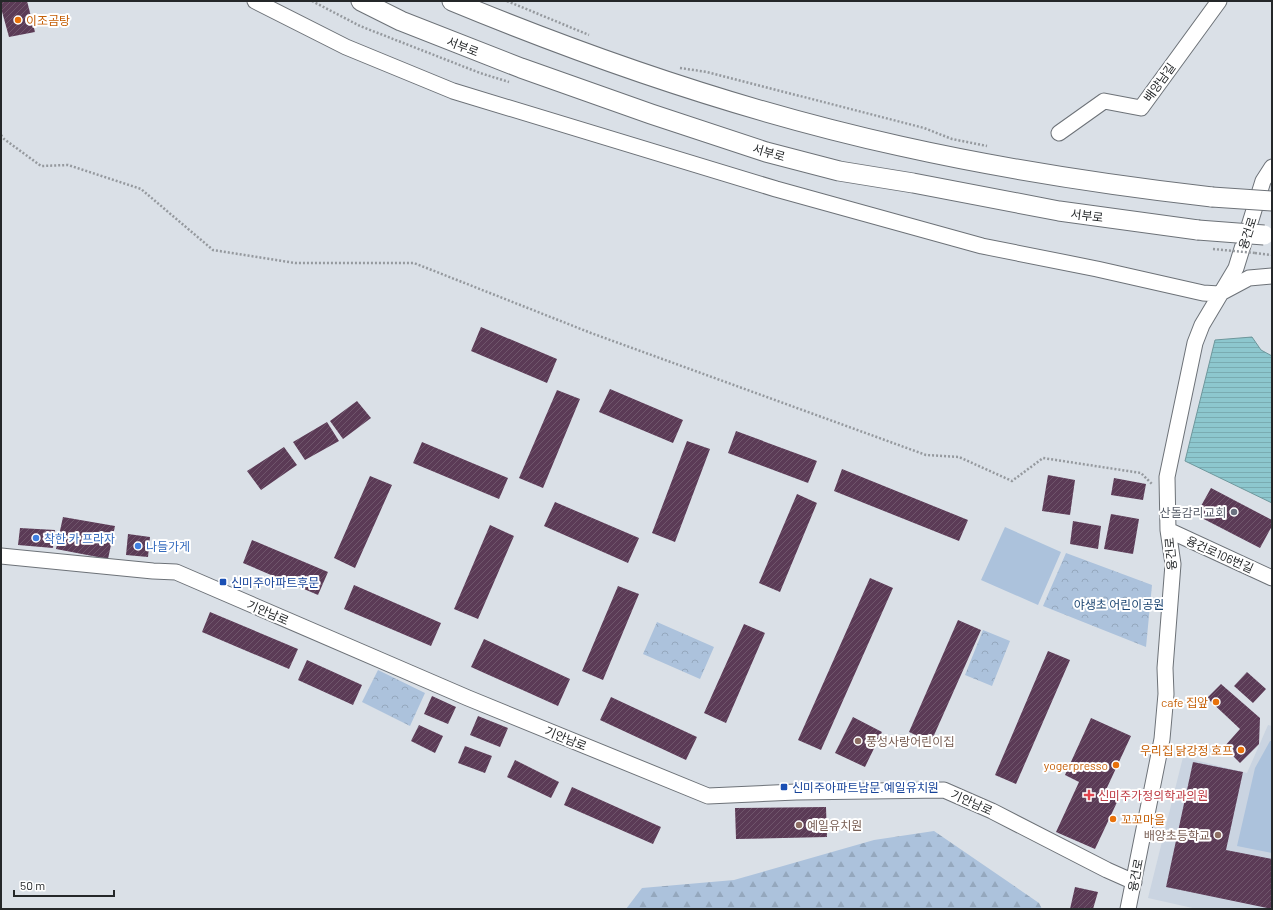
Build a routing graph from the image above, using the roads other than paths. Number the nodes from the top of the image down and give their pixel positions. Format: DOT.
graph roads {
  1 [pos="255,1"];
  2 [pos="361,1"];
  3 [pos="452,1"];
  4 [pos="1219,1"];
  5 [pos="1059,133"];
  6 [pos="1272,167"];
  7 [pos="1272,202"];
  8 [pos="1268,235"];
  9 [pos="1272,276"];
  10 [pos="1219,294"];
  11 [pos="1168,530"];
  12 [pos="1,556"];
  13 [pos="1272,578"];
  14 [pos="1134,882"];
  15 [pos="1128,909"];
  1 -- 10 [label="street"];
  2 -- 8 [label="main road, 서부로, bridge"];
  3 -- 7 [label="main road, bridge"];
  4 -- 5 [label="street, 배양남길"];
  6 -- 10 [label="street, 융건로"];
  9 -- 10 [label="street"];
  10 -- 11 [label="street, 융건로"];
  11 -- 13 [label="street, 융건로106번길"];
  11 -- 14 [label="street, 융건로"];
  12 -- 14 [label="street, 기안남로"];
  14 -- 15 [label="street, 융건로"];
}
